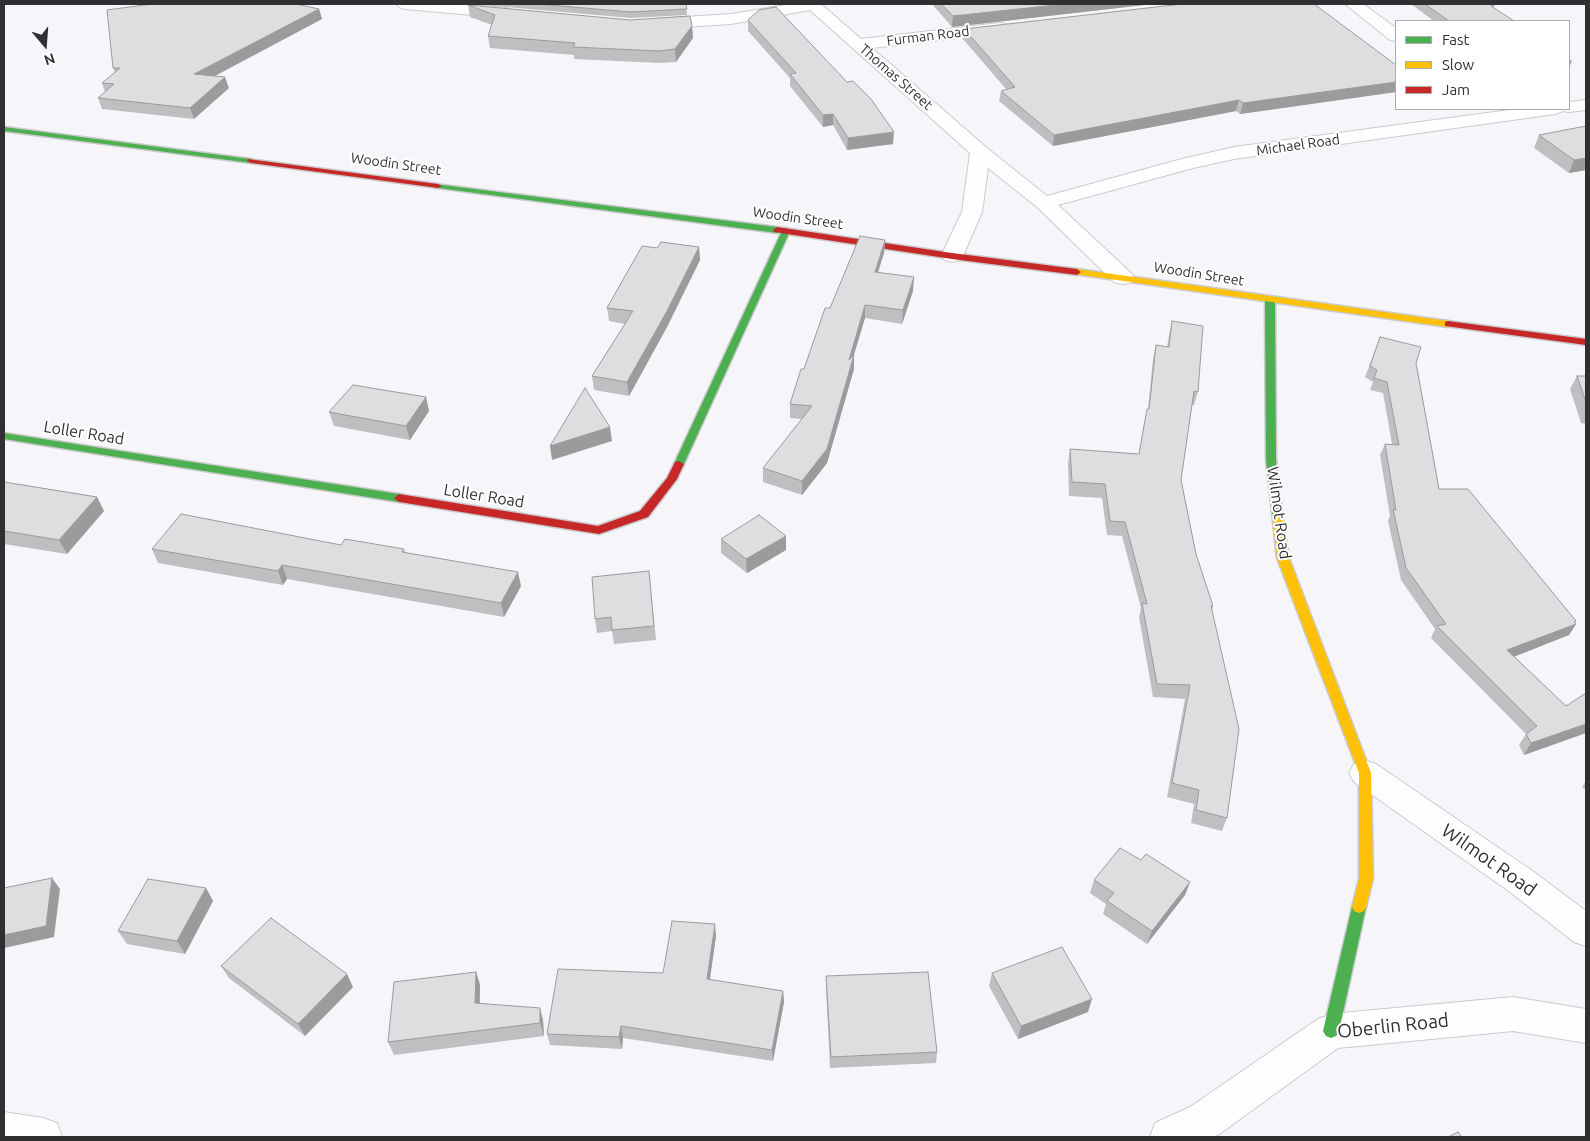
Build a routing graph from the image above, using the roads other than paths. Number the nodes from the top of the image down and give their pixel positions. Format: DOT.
graph roads {
  1 [pos="405,4"];
  2 [pos="813,4"];
  3 [pos="1353,4"];
  4 [pos="523,15"];
  5 [pos="641,24"];
  6 [pos="1012,26"];
  7 [pos="1395,35"];
  8 [pos="858,44"];
  9 [pos="1586,105"];
  10 [pos="1570,107"];
  11 [pos="1536,110"];
  12 [pos="1497,112"];
  13 [pos="4,129"];
  14 [pos="980,152"];
  15 [pos="1044,204"];
  16 [pos="786,231"];
  17 [pos="952,256"];
  18 [pos="1123,278"];
  19 [pos="1270,300"];
  20 [pos="1586,342"];
  21 [pos="4,436"];
  22 [pos="1365,773"];
  23 [pos="1586,931"];
  24 [pos="1586,1026"];
  25 [pos="1331,1031"];
  26 [pos="4,1131"];
  27 [pos="43,1137"];
  28 [pos="1170,1137"];
  1 -- 4 [label="street"];
  2 -- 5 [label="street"];
  2 -- 8 [label="street, Thomas Street"];
  3 -- 7 [label="street"];
  6 -- 8 [label="street, Furman Road"];
  8 -- 14 [label="street, Thomas Street"];
  9 -- 10 [label="street"];
  11 -- 12 [label="street, Michael Road"];
  12 -- 15 [label="street, Michael Road"];
  13 -- 16 [label="street, Woodin Street"];
  14 -- 15 [label="street, Thomas Street"];
  14 -- 17 [label="street"];
  15 -- 18 [label="street, Thomas Street"];
  16 -- 17 [label="street, Woodin Street"];
  16 -- 21 [label="street, Loller Road"];
  17 -- 18 [label="street, Woodin Street"];
  18 -- 19 [label="street, Woodin Street"];
  19 -- 20 [label="street, Woodin Street"];
  19 -- 22 [label="street, Wilmot Road"];
  22 -- 23 [label="street, Wilmot Road"];
  22 -- 25 [label="street, Wilmot Road"];
  24 -- 25 [label="street, Oberlin Road"];
  25 -- 28 [label="street, Oberlin Road"];
  26 -- 27 [label="street"];
}
